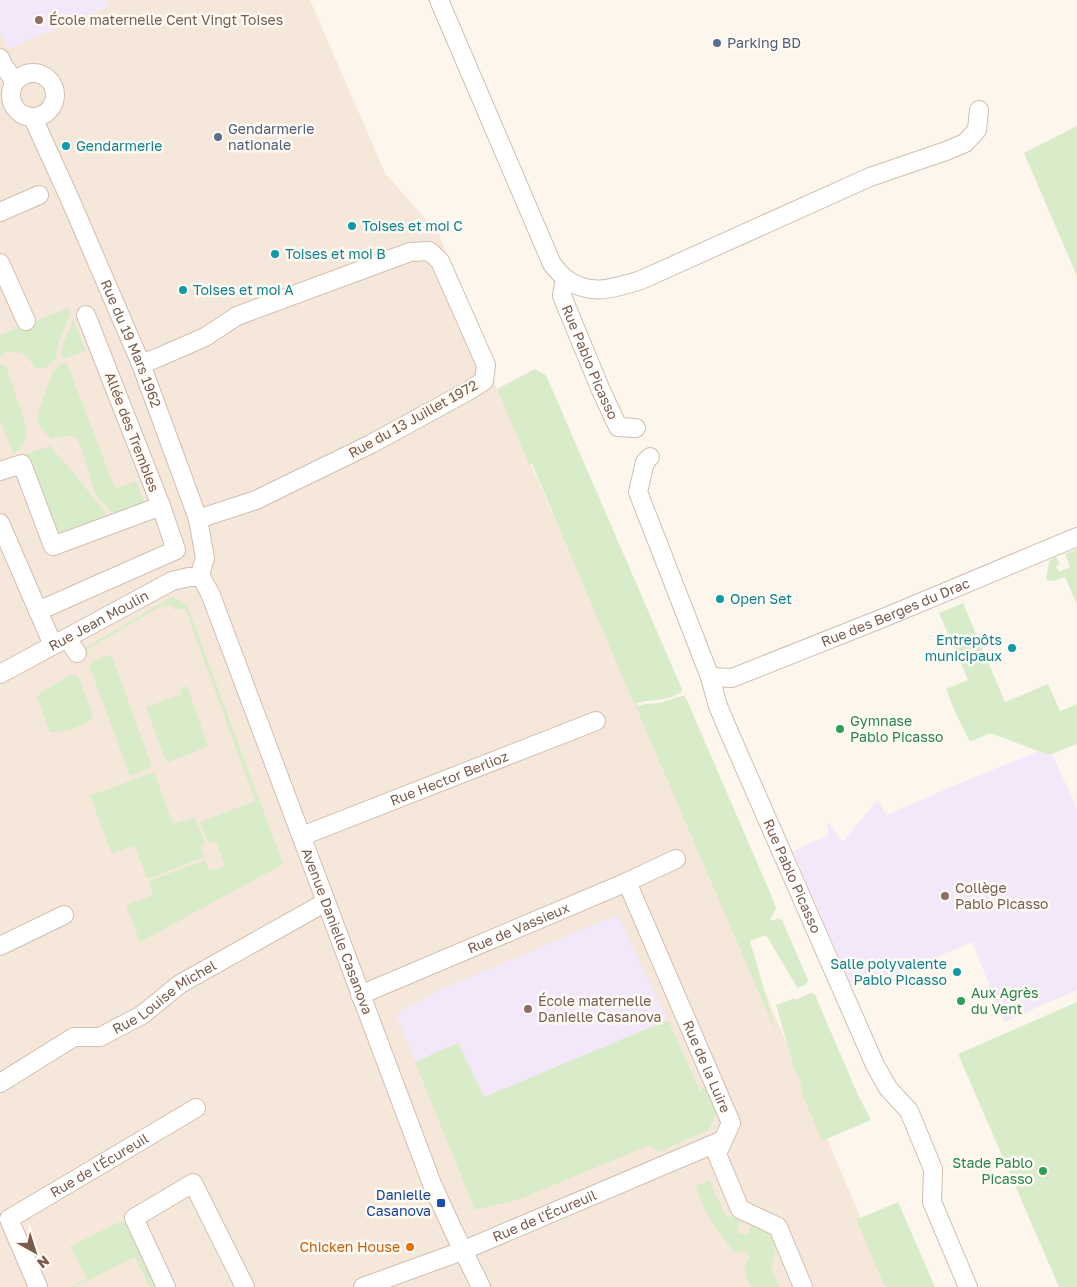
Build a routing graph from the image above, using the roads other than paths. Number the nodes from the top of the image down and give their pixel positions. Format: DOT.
graph roads {
  1 [pos="439,0"];
  2 [pos="0,58"];
  3 [pos="15,82"];
  4 [pos="979,110"];
  5 [pos="33,118"];
  6 [pos="39,195"];
  7 [pos="0,212"];
  8 [pos="0,262"];
  9 [pos="565,278"];
  10 [pos="86,315"];
  11 [pos="26,321"];
  12 [pos="141,364"];
  13 [pos="636,428"];
  14 [pos="650,458"];
  15 [pos="0,471"];
  16 [pos="161,506"];
  17 [pos="198,519"];
  18 [pos="0,523"];
  19 [pos="1077,537"];
  20 [pos="200,575"];
  21 [pos="38,611"];
  22 [pos="60,642"];
  23 [pos="77,653"];
  24 [pos="0,674"];
  25 [pos="710,677"];
  26 [pos="596,721"];
  27 [pos="302,836"];
  28 [pos="676,859"];
  29 [pos="627,882"];
  30 [pos="326,902"];
  31 [pos="64,916"];
  32 [pos="0,946"];
  33 [pos="360,995"];
  34 [pos="0,1083"];
  35 [pos="196,1108"];
  36 [pos="723,1140"];
  37 [pos="6,1228"];
  38 [pos="462,1250"];
  39 [pos="38,1287"];
  40 [pos="166,1287"];
  41 [pos="245,1287"];
  42 [pos="365,1287"];
  43 [pos="481,1287"];
  44 [pos="803,1287"];
  45 [pos="968,1287"];
  1 -- 9 [label="street"];
  2 -- 3 [label="street"];
  3 -- 5 [label="street"];
  3 -- 5 [label="street"];
  4 -- 9 [label="street"];
  5 -- 12 [label="street, Rue du 19 Mars 1962"];
  6 -- 7 [label="street"];
  8 -- 11 [label="street"];
  9 -- 13 [label="street, Rue Pablo Picasso"];
  10 -- 16 [label="street, Allée des Trembles"];
  12 -- 17 [label="street, Rue du 19 Mars 1962"];
  12 -- 17 [label="street, Rue du 13 Juillet 1972"];
  14 -- 25 [label="street, Rue Pablo Picasso"];
  15 -- 16 [label="street"];
  16 -- 21 [label="street, Allée des Trembles"];
  17 -- 20 [label="street, Rue du 19 Mars 1962"];
  18 -- 21 [label="street"];
  19 -- 25 [label="street, Rue des Berges du Drac"];
  20 -- 22 [label="street, Rue Jean Moulin"];
  20 -- 27 [label="street, Avenue Danielle Casanova"];
  21 -- 22 [label="street"];
  22 -- 23 [label="street"];
  22 -- 24 [label="street, Rue Jean Moulin"];
  25 -- 45 [label="street, Rue Pablo Picasso"];
  26 -- 27 [label="street, Rue Hector Berlioz"];
  27 -- 30 [label="street, Avenue Danielle Casanova"];
  28 -- 29 [label="street, Rue de Vassieux"];
  29 -- 33 [label="street, Rue de Vassieux"];
  29 -- 36 [label="street, Rue de la Luire"];
  30 -- 33 [label="street, Avenue Danielle Casanova"];
  30 -- 34 [label="street, Rue Louise Michel"];
  31 -- 32 [label="street"];
  33 -- 38 [label="street, Avenue Danielle Casanova"];
  35 -- 37 [label="street, Rue de l'Écureuil"];
  36 -- 38 [label="street, Rue de l'Écureuil"];
  36 -- 44 [label="street, Rue de la Luire"];
  37 -- 39 [label="street, Rue de l'Écureuil"];
  38 -- 42 [label="street, Rue de l'Écureuil"];
  38 -- 43 [label="street, Avenue Danielle Casanova"];
  40 -- 41 [label="street"];
}
